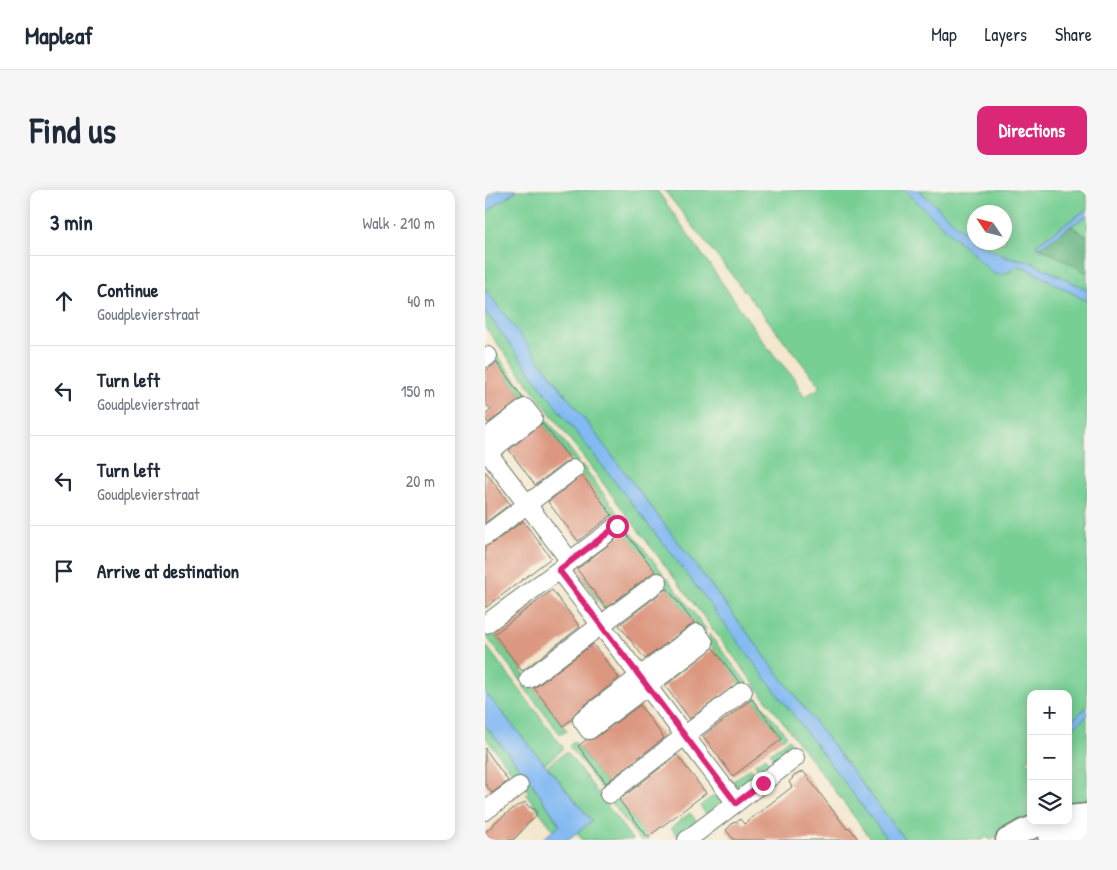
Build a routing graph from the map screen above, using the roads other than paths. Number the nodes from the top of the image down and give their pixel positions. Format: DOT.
graph roads {
  1 [pos="486,449"];
  2 [pos="574,469"];
  3 [pos="527,504"];
  4 [pos="617,526"];
  5 [pos="485,536"];
  6 [pos="565,566"];
  7 [pos="659,582"];
  8 [pos="486,624"];
  9 [pos="602,626"];
  10 [pos="529,679"];
  11 [pos="743,692"];
  12 [pos="685,735"];
  13 [pos="795,758"];
  14 [pos="519,786"];
  15 [pos="609,794"];
  16 [pos="736,803"];
  17 [pos="485,811"];
  18 [pos="1087,814"];
  19 [pos="1072,816"];
  20 [pos="1039,825"];
  21 [pos="1087,831"];
  22 [pos="709,833"];
  23 [pos="687,840"];
  24 [pos="1007,840"];
  25 [pos="1050,840"];
  1 -- 3 [label="street"];
  2 -- 3 [label="street"];
  3 -- 5 [label="street"];
  3 -- 6 [label="street"];
  4 -- 6 [label="street"];
  6 -- 8 [label="street"];
  6 -- 9 [label="street"];
  7 -- 9 [label="street"];
  9 -- 10 [label="street"];
  9 -- 12 [label="street"];
  11 -- 12 [label="street"];
  12 -- 15 [label="street"];
  12 -- 16 [label="street"];
  13 -- 16 [label="street"];
  14 -- 17 [label="street"];
  16 -- 22 [label="street"];
  18 -- 19 [label="main road"];
  20 -- 24 [label="main road"];
  21 -- 25 [label="main road"];
  22 -- 23 [label="street"];
}
